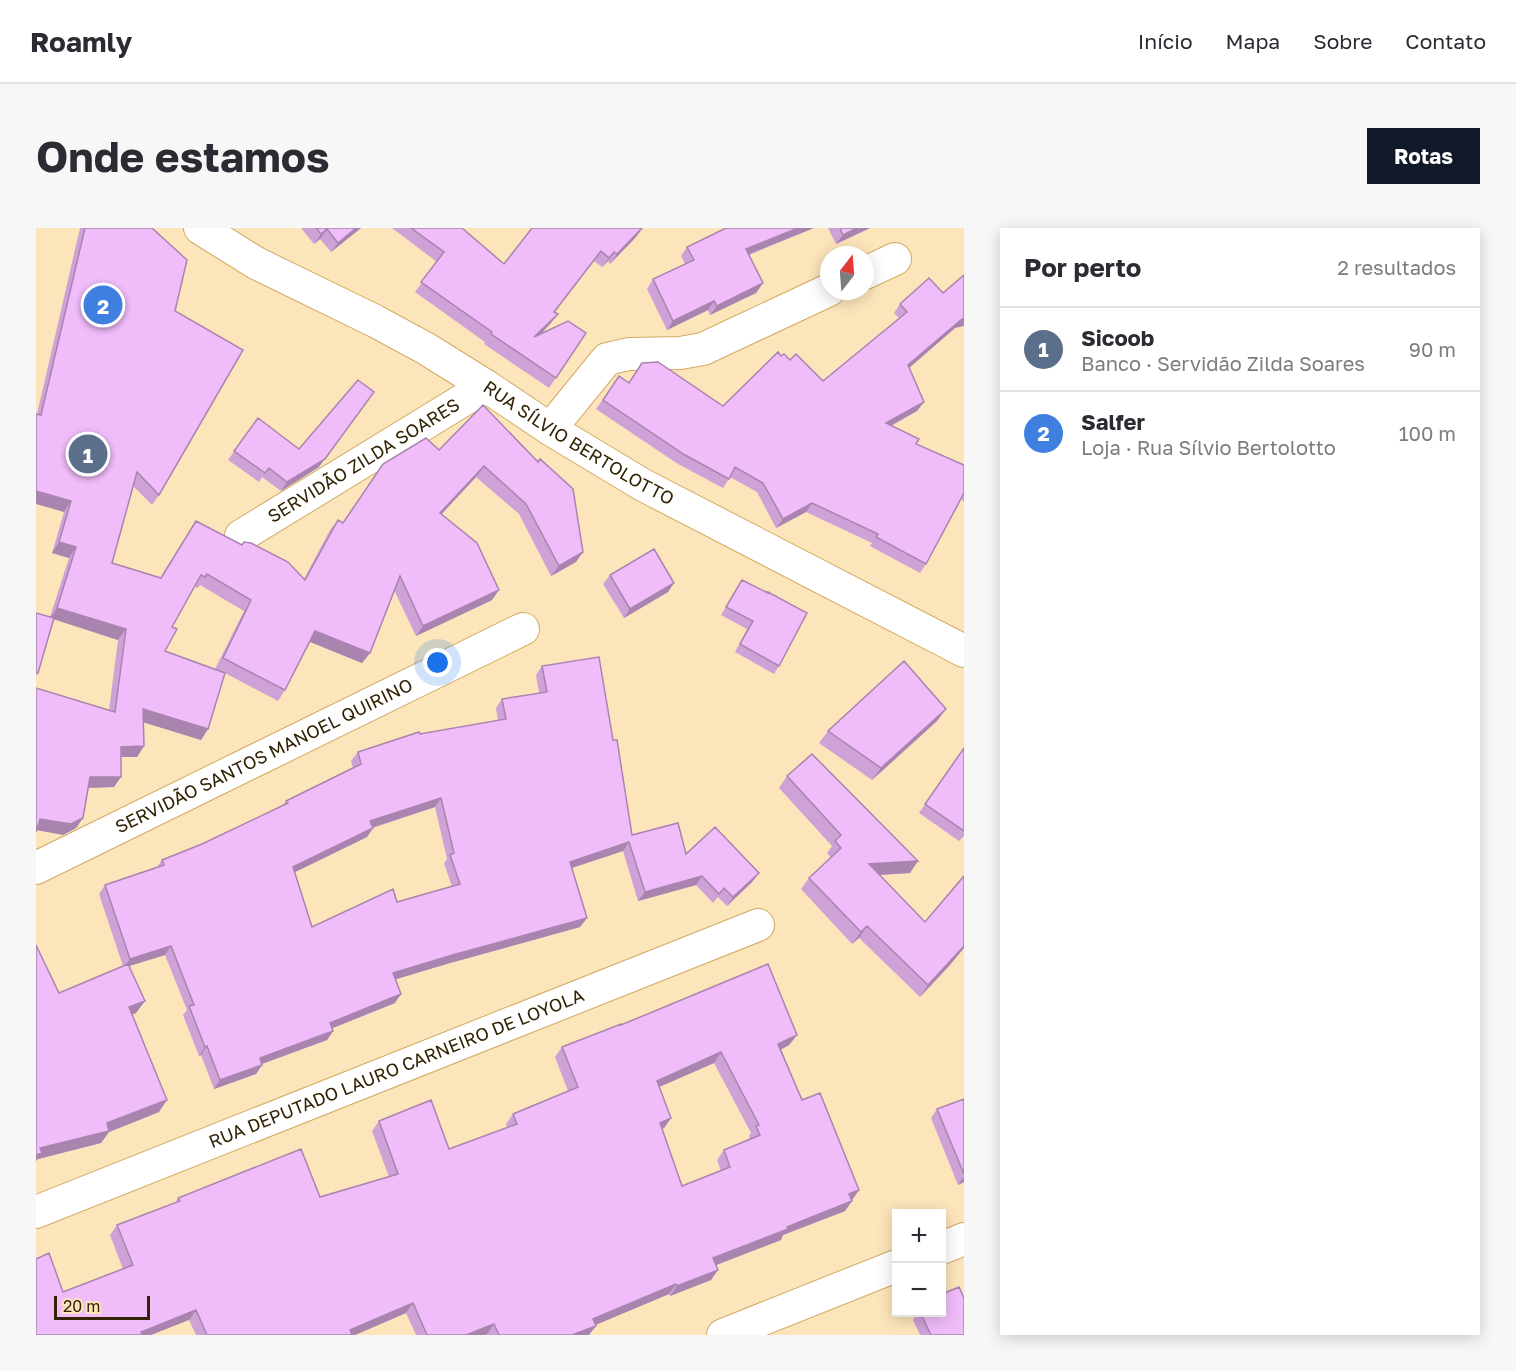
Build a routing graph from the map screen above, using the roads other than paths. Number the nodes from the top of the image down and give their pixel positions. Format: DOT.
graph roads {
  1 [pos="200,228"];
  2 [pos="895,259"];
  3 [pos="874,269"];
  4 [pos="820,294"];
  5 [pos="486,386"];
  6 [pos="550,429"];
  7 [pos="241,536"];
  8 [pos="523,630"];
  9 [pos="964,651"];
  10 [pos="36,868"];
  11 [pos="758,925"];
  12 [pos="36,1212"];
  13 [pos="964,1239"];
  14 [pos="946,1246"];
  15 [pos="892,1268"];
  16 [pos="723,1335"];
  1 -- 5 [label="street, RUA SÍLVIO BERTOLOTTO"];
  2 -- 3 [label="street"];
  4 -- 6 [label="street"];
  5 -- 6 [label="street, RUA SÍLVIO BERTOLOTTO"];
  5 -- 7 [label="street, SERVIDÃO ZILDA SOARES"];
  6 -- 9 [label="street, RUA SÍLVIO BERTOLOTTO"];
  8 -- 10 [label="street, SERVIDÃO SANTOS MANOEL QUIRINO"];
  11 -- 12 [label="street, RUA DEPUTADO LAURO CARNEIRO DE LOYOLA"];
  13 -- 14 [label="street"];
  15 -- 16 [label="street"];
}
